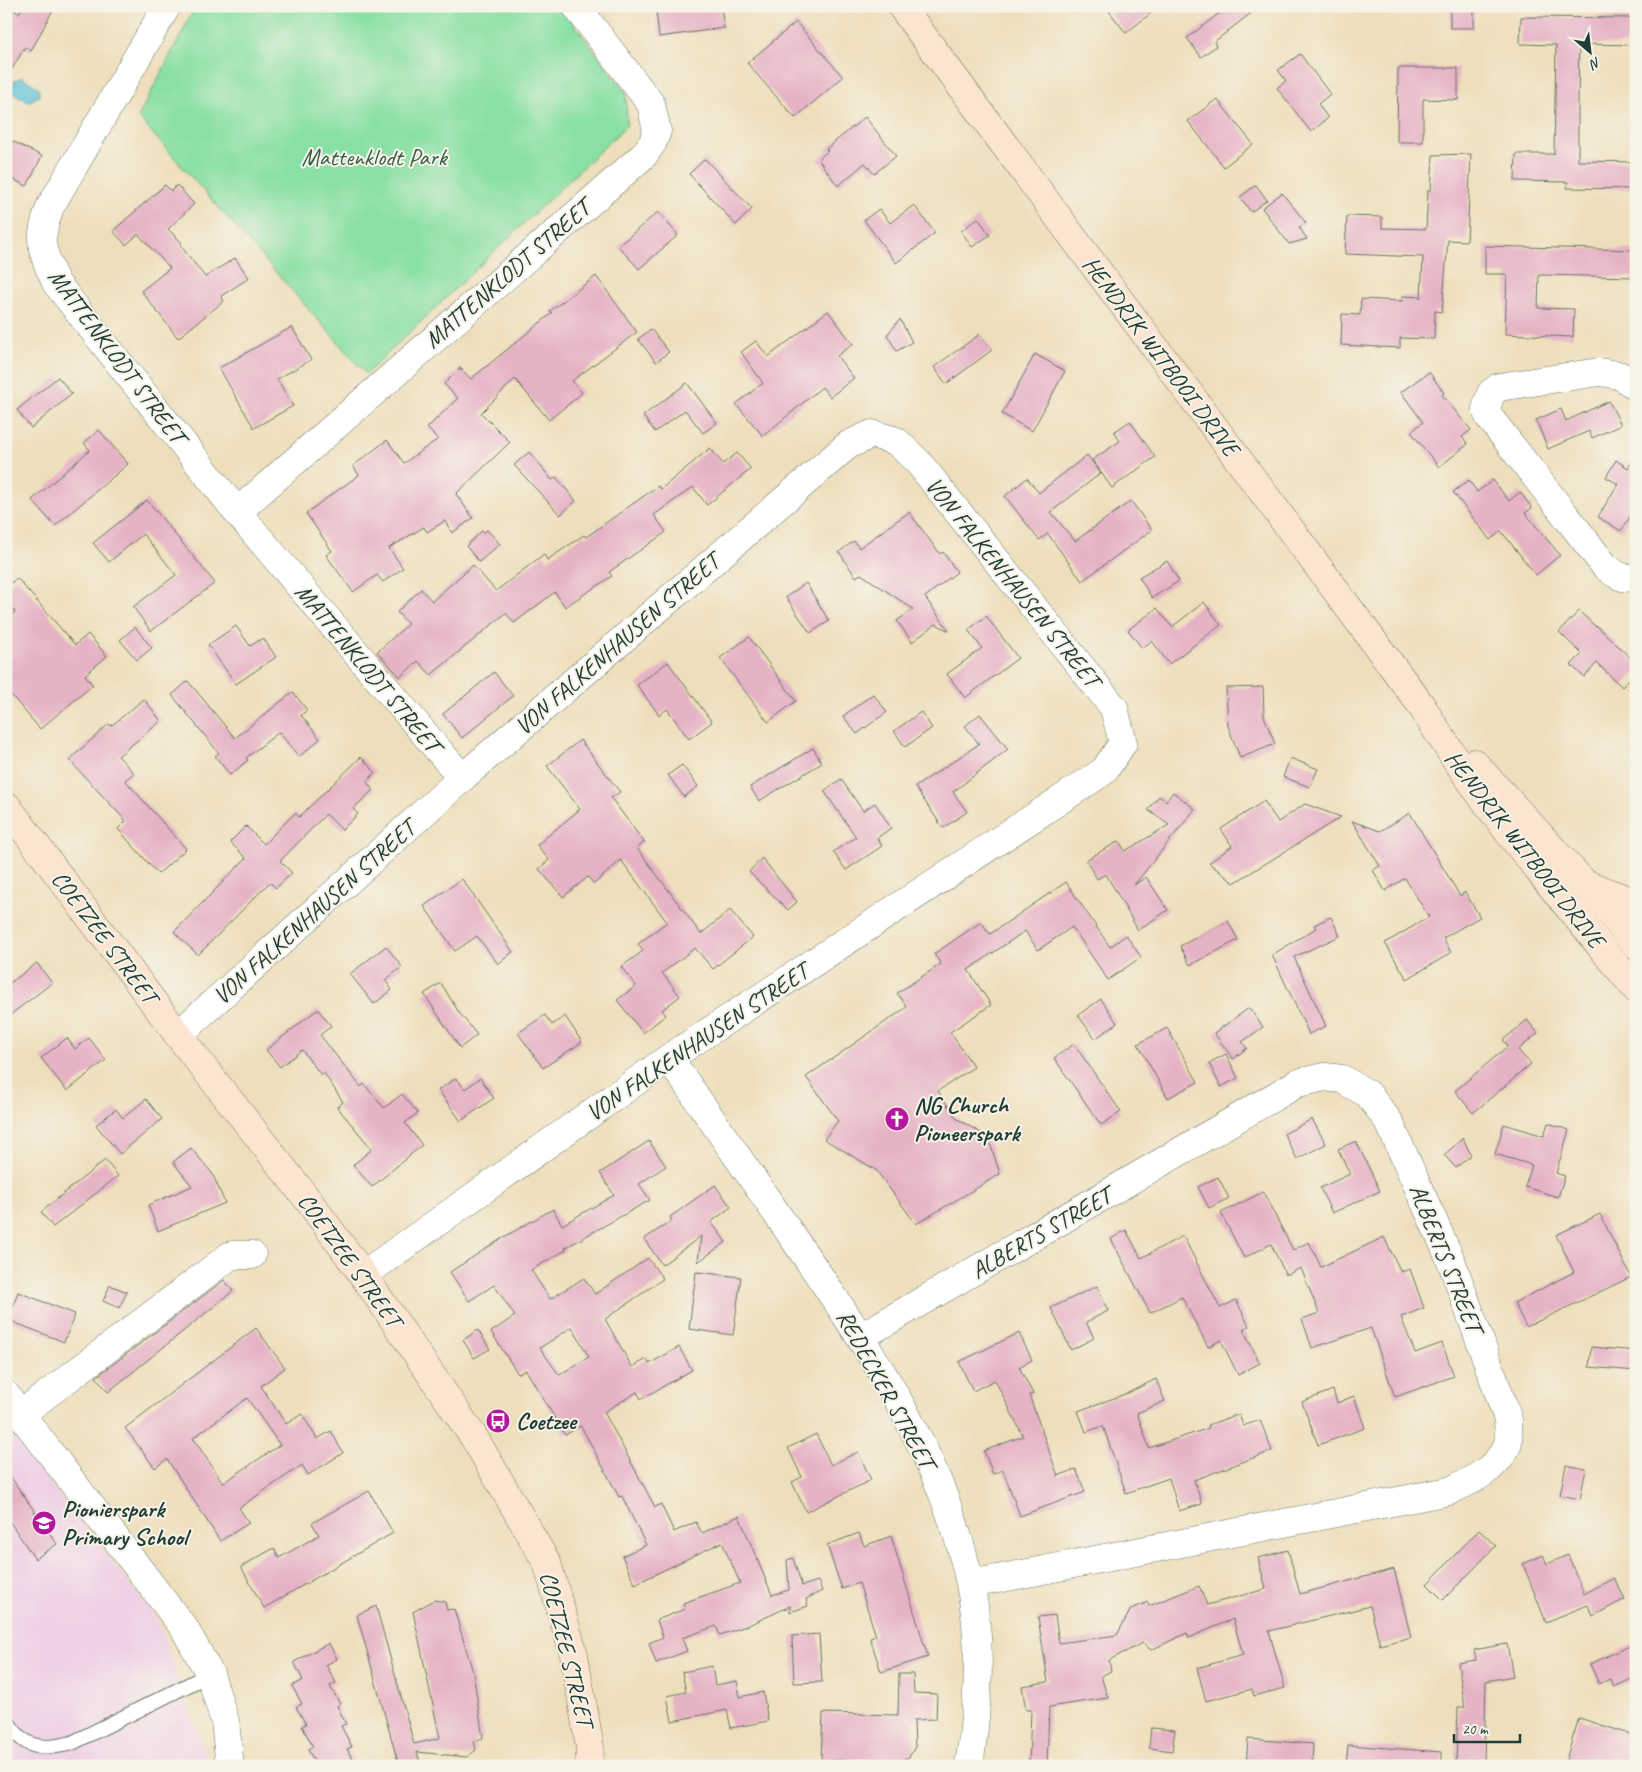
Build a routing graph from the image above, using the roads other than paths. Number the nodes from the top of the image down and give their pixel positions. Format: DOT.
graph roads {
  1 [pos="167,6"];
  2 [pos="576,6"];
  3 [pos="901,6"];
  4 [pos="1636,386"];
  5 [pos="237,512"];
  6 [pos="1636,577"];
  7 [pos="1421,705"];
  8 [pos="462,778"];
  9 [pos="6,805"];
  10 [pos="1584,883"];
  11 [pos="1636,903"];
  12 [pos="1636,945"];
  13 [pos="1636,989"];
  14 [pos="178,1035"];
  15 [pos="669,1058"];
  16 [pos="252,1255"];
  17 [pos="363,1275"];
  18 [pos="862,1336"];
  19 [pos="14,1405"];
  20 [pos="971,1584"];
  21 [pos="210,1674"];
  22 [pos="7,1723"];
  23 [pos="230,1766"];
  24 [pos="589,1766"];
  25 [pos="969,1766"];
  1 -- 5 [label="street, MATTENKLODT STREET"];
  2 -- 5 [label="street, MATTENKLODT STREET"];
  3 -- 7 [label="main road, HENDRIK WITBOOI DRIVE"];
  4 -- 6 [label="street"];
  5 -- 8 [label="street, MATTENKLODT STREET"];
  7 -- 10 [label="main road, HENDRIK WITBOOI DRIVE"];
  7 -- 13 [label="main road, HENDRIK WITBOOI DRIVE"];
  8 -- 14 [label="street, VON FALKENHAUSEN STREET"];
  8 -- 15 [label="street, VON FALKENHAUSEN STREET"];
  9 -- 14 [label="main road, COETZEE STREET"];
  10 -- 11 [label="main road"];
  10 -- 12 [label="main road, HENDRIK WITBOOI DRIVE"];
  14 -- 17 [label="main road, COETZEE STREET"];
  15 -- 17 [label="street, VON FALKENHAUSEN STREET"];
  15 -- 18 [label="street, REDECKER STREET"];
  16 -- 19 [label="street"];
  17 -- 24 [label="main road, COETZEE STREET"];
  18 -- 20 [label="street, REDECKER STREET"];
  18 -- 20 [label="street, ALBERTS STREET"];
  19 -- 21 [label="street"];
  20 -- 25 [label="street, REDECKER STREET"];
  21 -- 22 [label="lane"];
  21 -- 23 [label="street"];
}
